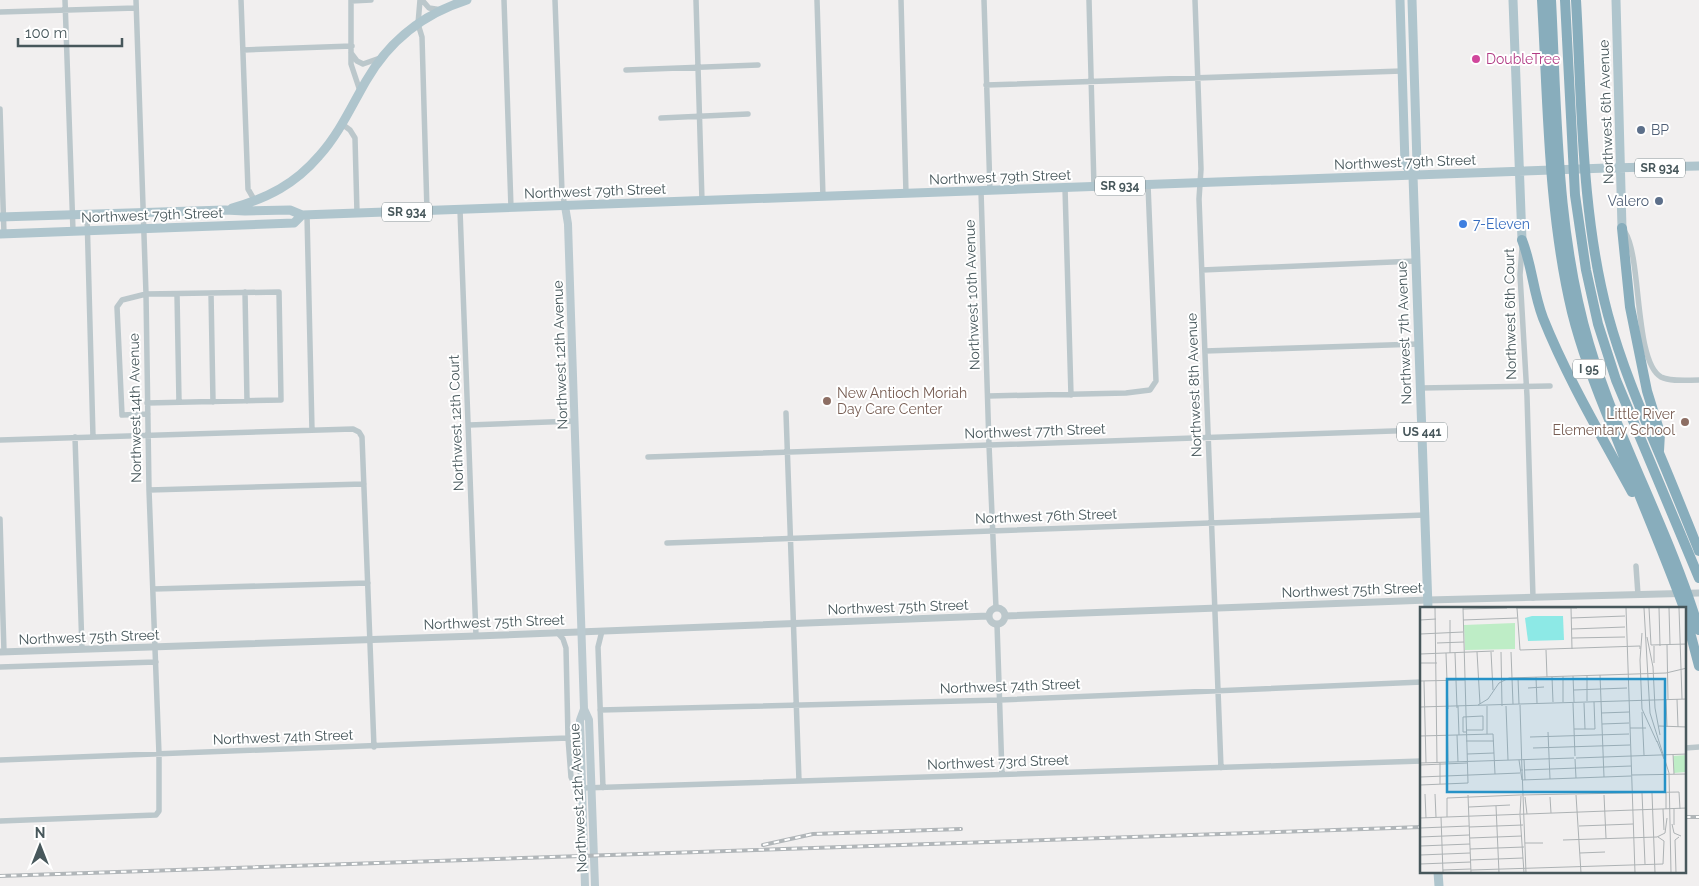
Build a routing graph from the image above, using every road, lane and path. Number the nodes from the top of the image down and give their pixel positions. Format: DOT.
graph roads {
  1 [pos="65,0"];
  2 [pos="136,0"];
  3 [pos="241,0"];
  4 [pos="351,0"];
  5 [pos="371,0"];
  6 [pos="421,0"];
  7 [pos="468,0"];
  8 [pos="504,0"];
  9 [pos="555,0"];
  10 [pos="696,0"];
  11 [pos="817,0"];
  12 [pos="901,0"];
  13 [pos="984,0"];
  14 [pos="1089,0"];
  15 [pos="1195,0"];
  16 [pos="1400,0"];
  17 [pos="1412,0"];
  18 [pos="1513,0"];
  19 [pos="1542,0"];
  20 [pos="1551,0"];
  21 [pos="1565,0"];
  22 [pos="1576,0"];
  23 [pos="1616,0"];
  24 [pos="136,8"];
  25 [pos="65,10"];
  26 [pos="442,10"];
  27 [pos="0,12"];
  28 [pos="418,24"];
  29 [pos="352,46"];
  30 [pos="243,50"];
  31 [pos="351,53"];
  32 [pos="381,58"];
  33 [pos="758,66"];
  34 [pos="697,68"];
  35 [pos="626,70"];
  36 [pos="1402,71"];
  37 [pos="1198,78"];
  38 [pos="1091,82"];
  39 [pos="986,85"];
  40 [pos="360,91"];
  41 [pos="0,109"];
  42 [pos="748,114"];
  43 [pos="698,116"];
  44 [pos="661,118"];
  45 [pos="342,124"];
  46 [pos="1554,142"];
  47 [pos="1699,166"];
  48 [pos="1621,168"];
  49 [pos="1520,172"];
  50 [pos="1412,176"];
  51 [pos="1200,184"];
  52 [pos="1148,185"];
  53 [pos="1094,187"];
  54 [pos="1065,188"];
  55 [pos="985,191"];
  56 [pos="906,194"];
  57 [pos="1558,196"];
  58 [pos="823,197"];
  59 [pos="255,201"];
  60 [pos="702,201"];
  61 [pos="565,206"];
  62 [pos="511,208"];
  63 [pos="225,210"];
  64 [pos="460,210"];
  65 [pos="426,211"];
  66 [pos="142,212"];
  67 [pos="357,213"];
  68 [pos="86,214"];
  69 [pos="72,215"];
  70 [pos="304,215"];
  71 [pos="2,217"];
  72 [pos="1622,228"];
  73 [pos="142,229"];
  74 [pos="72,231"];
  75 [pos="87,231"];
  76 [pos="2,234"];
  77 [pos="1522,240"];
  78 [pos="1416,261"];
  79 [pos="1202,270"];
  80 [pos="245,292"];
  81 [pos="211,293"];
  82 [pos="146,294"];
  83 [pos="177,294"];
  84 [pos="1419,344"];
  85 [pos="1205,351"];
  86 [pos="1699,380"];
  87 [pos="1525,386"];
  88 [pos="1550,386"];
  89 [pos="1420,388"];
  90 [pos="1071,395"];
  91 [pos="988,396"];
  92 [pos="247,401"];
  93 [pos="179,402"];
  94 [pos="213,402"];
  95 [pos="148,403"];
  96 [pos="786,413"];
  97 [pos="148,414"];
  98 [pos="575,421"];
  99 [pos="469,425"];
  100 [pos="312,430"];
  101 [pos="1422,430"];
  102 [pos="149,435"];
  103 [pos="75,437"];
  104 [pos="1208,437"];
  105 [pos="93,438"];
  106 [pos="0,440"];
  107 [pos="989,445"];
  108 [pos="787,453"];
  109 [pos="1659,454"];
  110 [pos="648,457"];
  111 [pos="364,484"];
  112 [pos="148,490"];
  113 [pos="1425,515"];
  114 [pos="0,519"];
  115 [pos="1211,523"];
  116 [pos="993,531"];
  117 [pos="1655,534"];
  118 [pos="790,538"];
  119 [pos="667,544"];
  120 [pos="1699,551"];
  121 [pos="1636,566"];
  122 [pos="1675,571"];
  123 [pos="1698,574"];
  124 [pos="368,583"];
  125 [pos="153,589"];
  126 [pos="1699,593"];
  127 [pos="1638,595"];
  128 [pos="1532,598"];
  129 [pos="1428,604"];
  130 [pos="1684,607"];
  131 [pos="996,608"];
  132 [pos="1214,608"];
  133 [pos="988,616"];
  134 [pos="1005,616"];
  135 [pos="1686,617"];
  136 [pos="793,623"];
  137 [pos="997,624"];
  138 [pos="1699,630"];
  139 [pos="602,631"];
  140 [pos="557,632"];
  141 [pos="581,632"];
  142 [pos="476,636"];
  143 [pos="370,639"];
  144 [pos="156,647"];
  145 [pos="82,649"];
  146 [pos="2,652"];
  147 [pos="156,662"];
  148 [pos="1699,666"];
  149 [pos="0,667"];
  150 [pos="1420,682"];
  151 [pos="1218,690"];
  152 [pos="1000,700"];
  153 [pos="796,704"];
  154 [pos="584,709"];
  155 [pos="600,710"];
  156 [pos="568,738"];
  157 [pos="374,746"];
  158 [pos="1699,747"];
  159 [pos="1686,748"];
  160 [pos="159,754"];
  161 [pos="0,760"];
  162 [pos="1420,761"];
  163 [pos="1221,768"];
  164 [pos="1002,774"];
  165 [pos="799,781"];
  166 [pos="575,785"];
  167 [pos="603,788"];
  168 [pos="0,821"];
  169 [pos="585,886"];
  170 [pos="595,886"];
  1 -- 25 [label="street"];
  2 -- 24 [label="street, Northwest 14th Avenue"];
  3 -- 30 [label="street"];
  4 -- 5 [label="street"];
  4 -- 29 [label="street"];
  6 -- 26 [label="street"];
  6 -- 28 [label="street"];
  7 -- 26 [label="main road"];
  8 -- 62 [label="street"];
  9 -- 61 [label="street, Northwest 12th Avenue"];
  10 -- 34 [label="street"];
  11 -- 58 [label="street"];
  12 -- 56 [label="street"];
  13 -- 39 [label="street, Northwest 10th Avenue"];
  14 -- 38 [label="street"];
  15 -- 37 [label="street, Northwest 8th Avenue"];
  16 -- 36 [label="main road, Northwest 7th Avenue / US 441"];
  17 -- 50 [label="main road, Northwest 7th Avenue / US 441"];
  18 -- 49 [label="main road, Northwest 6th Court"];
  19 -- 46 [label="highway, I 95"];
  20 -- 46 [label="highway"];
  21 -- 123 [label="highway"];
  22 -- 109 [label="highway, I 95"];
  23 -- 48 [label="main road, Northwest 6th Avenue"];
  24 -- 25 [label="street"];
  24 -- 66 [label="street, Northwest 14th Avenue"];
  25 -- 27 [label="street"];
  25 -- 69 [label="street"];
  26 -- 28 [label="main road"];
  28 -- 32 [label="main road"];
  28 -- 65 [label="street"];
  29 -- 30 [label="street"];
  29 -- 31 [label="street"];
  30 -- 59 [label="street"];
  31 -- 32 [label="street"];
  31 -- 40 [label="street"];
  32 -- 40 [label="main road"];
  33 -- 34 [label="street"];
  34 -- 35 [label="street"];
  34 -- 43 [label="street"];
  36 -- 37 [label="street"];
  36 -- 50 [label="main road, Northwest 7th Avenue / US 441"];
  37 -- 38 [label="street"];
  37 -- 51 [label="street, Northwest 8th Avenue"];
  38 -- 39 [label="street"];
  38 -- 53 [label="street"];
  39 -- 55 [label="street, Northwest 10th Avenue"];
  40 -- 45 [label="main road"];
  41 -- 71 [label="street"];
  42 -- 43 [label="street"];
  43 -- 44 [label="street"];
  43 -- 60 [label="street"];
  45 -- 59 [label="main road"];
  45 -- 67 [label="street"];
  46 -- 57 [label="highway, I 95"];
  47 -- 48 [label="main road, Northwest 79th Street / SR 934"];
  48 -- 49 [label="main road, Northwest 79th Street / SR 934"];
  48 -- 72 [label="main road, Northwest 6th Avenue"];
  49 -- 50 [label="main road, Northwest 79th Street / SR 934"];
  49 -- 77 [label="main road, Northwest 6th Court"];
  50 -- 51 [label="main road, Northwest 79th Street / SR 934"];
  50 -- 78 [label="main road, Northwest 7th Avenue / US 441"];
  51 -- 52 [label="main road, Northwest 79th Street / SR 934"];
  51 -- 79 [label="street, Northwest 8th Avenue"];
  52 -- 53 [label="main road, Northwest 79th Street / SR 934"];
  52 -- 90 [label="street"];
  53 -- 54 [label="main road, Northwest 79th Street / SR 934"];
  54 -- 55 [label="main road, Northwest 79th Street / SR 934"];
  54 -- 90 [label="street"];
  55 -- 56 [label="main road, Northwest 79th Street / SR 934"];
  55 -- 91 [label="street, Northwest 10th Avenue"];
  56 -- 58 [label="main road, Northwest 79th Street / SR 934"];
  57 -- 117 [label="highway, I 95"];
  57 -- 122 [label="highway"];
  58 -- 60 [label="main road, Northwest 79th Street / SR 934"];
  59 -- 63 [label="main road"];
  60 -- 61 [label="main road, Northwest 79th Street / SR 934"];
  61 -- 62 [label="main road, Northwest 79th Street / SR 934"];
  61 -- 98 [label="main road, Northwest 12th Avenue"];
  62 -- 64 [label="main road, Northwest 79th Street / SR 934"];
  63 -- 66 [label="main road, Northwest 79th Street"];
  63 -- 70 [label="main road, Northwest 79th Street"];
  64 -- 65 [label="main road, Northwest 79th Street / SR 934"];
  64 -- 99 [label="street, Northwest 12th Court"];
  65 -- 67 [label="main road, Northwest 79th Street / SR 934"];
  66 -- 68 [label="main road, Northwest 79th Street"];
  66 -- 73 [label="street, Northwest 14th Avenue"];
  67 -- 70 [label="main road, Northwest 79th Street / SR 934"];
  68 -- 69 [label="main road, Northwest 79th Street"];
  68 -- 75 [label="street"];
  69 -- 71 [label="main road, Northwest 79th Street"];
  69 -- 74 [label="street"];
  70 -- 73 [label="main road, Northwest 79th Street / SR 934"];
  70 -- 100 [label="street"];
  71 -- 76 [label="street"];
  72 -- 86 [label="street, Northwest 6th Avenue"];
  72 -- 109 [label="highway"];
  73 -- 75 [label="main road, Northwest 79th Street / SR 934"];
  73 -- 82 [label="street, Northwest 14th Avenue"];
  74 -- 75 [label="main road, Northwest 79th Street / SR 934"];
  74 -- 76 [label="main road, Northwest 79th Street / SR 934"];
  75 -- 105 [label="street"];
  77 -- 87 [label="street, Northwest 6th Court"];
  77 -- 117 [label="highway"];
  78 -- 79 [label="street"];
  78 -- 84 [label="main road, Northwest 7th Avenue / US 441"];
  79 -- 85 [label="street, Northwest 8th Avenue"];
  80 -- 81 [label="street"];
  80 -- 92 [label="street"];
  80 -- 92 [label="street"];
  81 -- 83 [label="street"];
  81 -- 94 [label="street"];
  82 -- 83 [label="street"];
  82 -- 95 [label="street, Northwest 14th Avenue"];
  82 -- 97 [label="street"];
  83 -- 93 [label="street"];
  84 -- 85 [label="street"];
  84 -- 89 [label="main road, Northwest 7th Avenue / US 441"];
  85 -- 104 [label="street, Northwest 8th Avenue"];
  87 -- 88 [label="street"];
  87 -- 89 [label="street"];
  87 -- 128 [label="street, Northwest 6th Court"];
  89 -- 101 [label="main road, Northwest 7th Avenue / US 441"];
  90 -- 91 [label="street"];
  91 -- 107 [label="street, Northwest 10th Avenue"];
  92 -- 94 [label="street"];
  93 -- 94 [label="street"];
  93 -- 95 [label="street"];
  95 -- 97 [label="street, Northwest 14th Avenue"];
  96 -- 108 [label="street"];
  97 -- 102 [label="street, Northwest 14th Avenue"];
  98 -- 99 [label="street"];
  98 -- 141 [label="main road, Northwest 12th Avenue"];
  99 -- 142 [label="street, Northwest 12th Court"];
  100 -- 102 [label="street"];
  100 -- 111 [label="street"];
  101 -- 104 [label="street, Northwest 77th Street"];
  101 -- 113 [label="main road, Northwest 7th Avenue / US 441"];
  102 -- 105 [label="street"];
  102 -- 112 [label="street, Northwest 14th Avenue"];
  103 -- 105 [label="street"];
  103 -- 106 [label="street"];
  103 -- 145 [label="street"];
  104 -- 107 [label="street, Northwest 77th Street"];
  104 -- 115 [label="street, Northwest 8th Avenue"];
  107 -- 108 [label="street, Northwest 77th Street"];
  107 -- 116 [label="street, Northwest 10th Avenue"];
  108 -- 110 [label="street, Northwest 77th Street"];
  108 -- 118 [label="street"];
  109 -- 120 [label="highway, I 95"];
  111 -- 112 [label="street"];
  111 -- 124 [label="street"];
  112 -- 125 [label="street, Northwest 14th Avenue"];
  113 -- 115 [label="street, Northwest 76th Street"];
  113 -- 129 [label="main road, Northwest 7th Avenue / US 441"];
  114 -- 146 [label="street"];
  115 -- 116 [label="street, Northwest 76th Street"];
  115 -- 132 [label="street, Northwest 8th Avenue"];
  116 -- 118 [label="street, Northwest 76th Street"];
  116 -- 131 [label="street, Northwest 10th Avenue"];
  117 -- 122 [label="highway, I 95"];
  118 -- 119 [label="street, Northwest 76th Street"];
  118 -- 136 [label="street"];
  121 -- 127 [label="street"];
  122 -- 130 [label="highway, I 95"];
  122 -- 138 [label="highway"];
  124 -- 125 [label="street"];
  124 -- 143 [label="street"];
  125 -- 144 [label="street, Northwest 14th Avenue"];
  126 -- 127 [label="street, Northwest 75th Street"];
  127 -- 128 [label="street, Northwest 75th Street"];
  128 -- 129 [label="street, Northwest 75th Street"];
  129 -- 132 [label="street, Northwest 75th Street"];
  131 -- 133 [label="street"];
  131 -- 134 [label="street"];
  132 -- 134 [label="street, Northwest 75th Street"];
  132 -- 151 [label="street, Northwest 8th Avenue"];
  133 -- 136 [label="street, Northwest 75th Street"];
  133 -- 137 [label="street"];
  134 -- 137 [label="street"];
  135 -- 148 [label="highway"];
  136 -- 139 [label="street, Northwest 75th Street"];
  136 -- 153 [label="street"];
  137 -- 152 [label="street"];
  139 -- 141 [label="street, Northwest 75th Street"];
  139 -- 155 [label="street, Northwest 12th Avenue"];
  140 -- 141 [label="street, Northwest 75th Street"];
  140 -- 142 [label="street, Northwest 75th Street"];
  140 -- 156 [label="street, Northwest 12th Avenue"];
  141 -- 154 [label="main road, Northwest 12th Avenue"];
  142 -- 143 [label="street, Northwest 75th Street"];
  143 -- 144 [label="street, Northwest 75th Street"];
  143 -- 157 [label="street"];
  144 -- 145 [label="street, Northwest 75th Street"];
  144 -- 147 [label="street, Northwest 14th Avenue"];
  145 -- 146 [label="street, Northwest 75th Street"];
  147 -- 149 [label="street"];
  147 -- 160 [label="street, Northwest 14th Avenue"];
  150 -- 151 [label="street, Northwest 74th Street"];
  151 -- 152 [label="street, Northwest 74th Street"];
  151 -- 163 [label="street, Northwest 8th Avenue"];
  152 -- 153 [label="street, Northwest 74th Street"];
  152 -- 164 [label="street"];
  153 -- 155 [label="street, Northwest 74th Street"];
  153 -- 165 [label="street"];
  154 -- 169 [label="main road, Northwest 12th Avenue"];
  154 -- 170 [label="main road, Northwest 12th Avenue"];
  155 -- 167 [label="street, Northwest 12th Avenue"];
  156 -- 157 [label="street, Northwest 74th Street"];
  156 -- 166 [label="street, Northwest 12th Avenue"];
  157 -- 160 [label="street, Northwest 74th Street"];
  158 -- 159 [label="street"];
  160 -- 161 [label="street, Northwest 74th Street"];
  160 -- 168 [label="street, Northwest 14th Avenue"];
  162 -- 163 [label="street, Northwest 73rd Street"];
  163 -- 164 [label="street, Northwest 73rd Street"];
  164 -- 165 [label="street, Northwest 73rd Street"];
  165 -- 167 [label="street, Northwest 73rd Street"];
  166 -- 167 [label="street, Northwest 73rd Street"];
}
